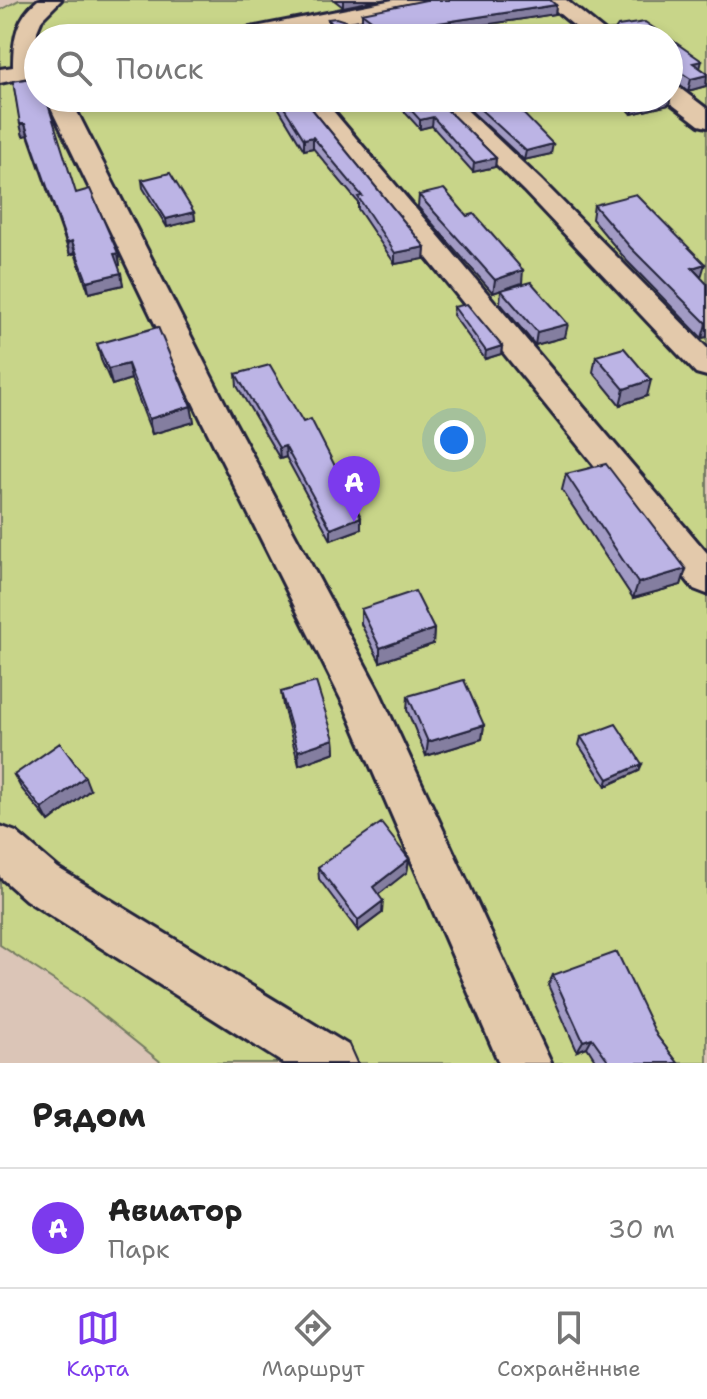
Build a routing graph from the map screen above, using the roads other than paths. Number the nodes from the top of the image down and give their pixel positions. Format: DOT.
graph roads {
  1 [pos="51,0"];
  2 [pos="425,0"];
  3 [pos="553,0"];
  4 [pos="352,14"];
  5 [pos="28,24"];
  6 [pos="309,24"];
  7 [pos="363,24"];
  8 [pos="584,24"];
  9 [pos="24,71"];
  10 [pos="0,76"];
  11 [pos="683,102"];
  12 [pos="65,112"];
  13 [pos="322,112"];
  14 [pos="455,112"];
  15 [pos="707,120"];
  16 [pos="707,366"];
  17 [pos="707,579"];
  18 [pos="0,847"];
  19 [pos="330,1063"];
  20 [pos="525,1063"];
  1 -- 5 [label="street"];
  2 -- 4 [label="street"];
  3 -- 8 [label="street"];
  4 -- 6 [label="street"];
  4 -- 7 [label="street"];
  9 -- 10 [label="street"];
  11 -- 15 [label="street"];
  12 -- 20 [label="street"];
  13 -- 17 [label="street"];
  14 -- 16 [label="street"];
  18 -- 19 [label="street"];
}
